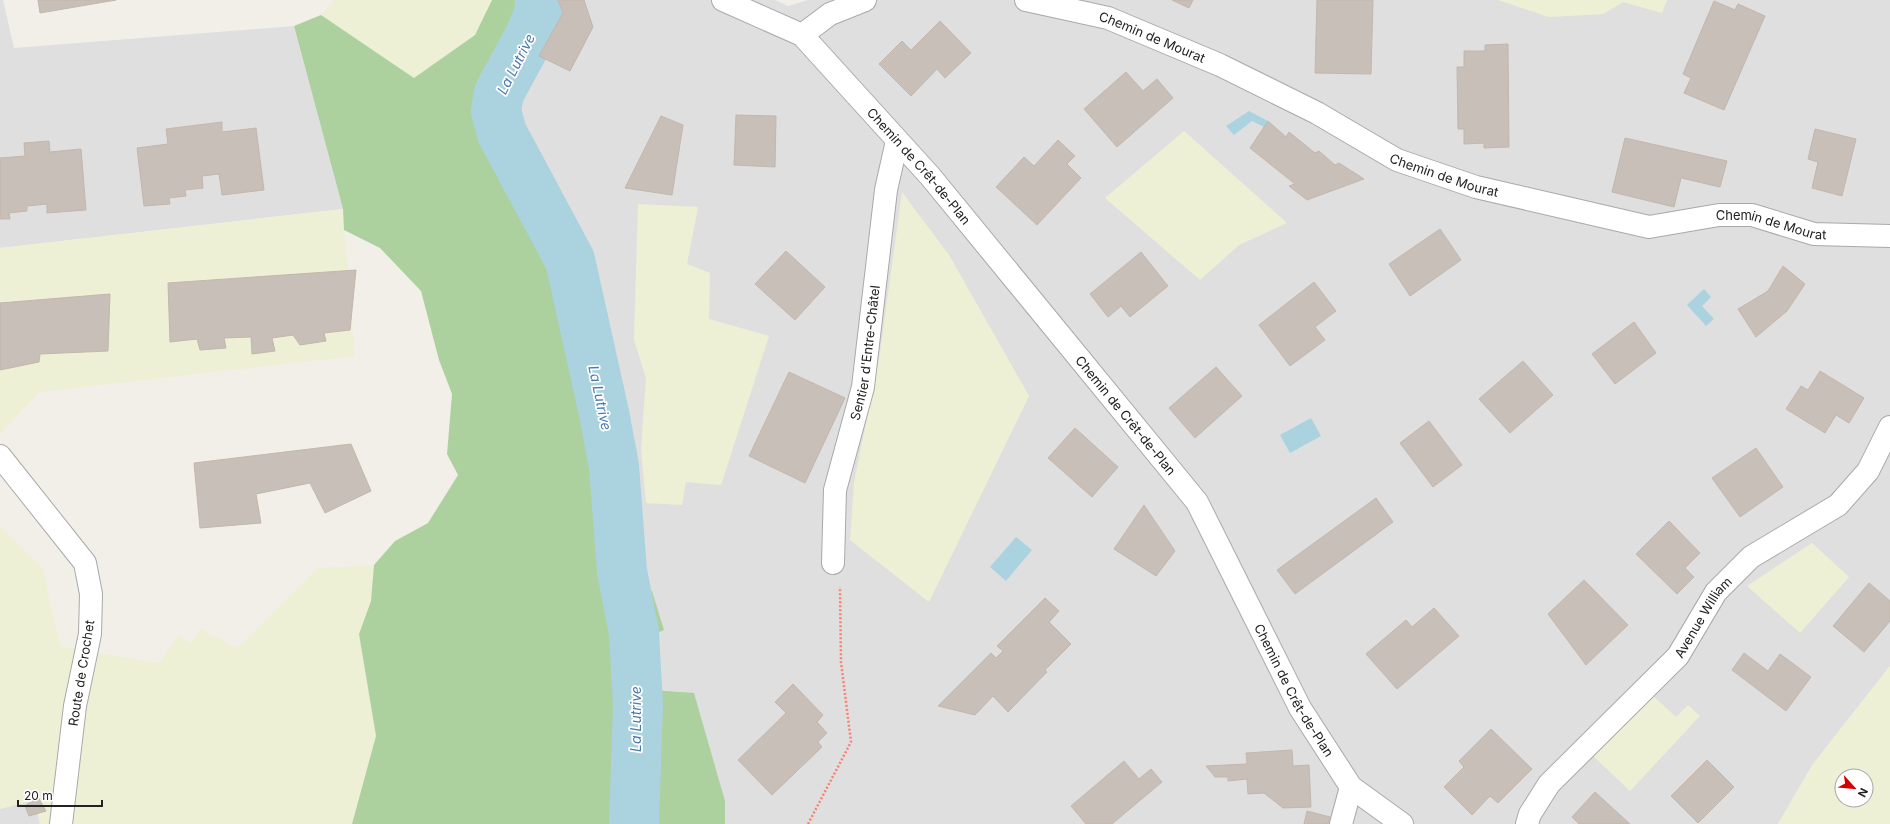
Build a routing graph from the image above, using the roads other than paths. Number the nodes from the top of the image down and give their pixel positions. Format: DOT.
graph roads {
  1 [pos="723,0"];
  2 [pos="865,0"];
  3 [pos="1026,0"];
  4 [pos="802,35"];
  5 [pos="897,140"];
  6 [pos="1890,236"];
  7 [pos="1890,427"];
  8 [pos="0,456"];
  9 [pos="832,563"];
  10 [pos="1351,787"];
  11 [pos="61,824"];
  12 [pos="1341,824"];
  13 [pos="1402,824"];
  14 [pos="1527,824"];
  1 -- 4 [label="street"];
  2 -- 4 [label="street"];
  3 -- 6 [label="street, Chemin de Mourat"];
  4 -- 5 [label="street, Chemin de Crêt-de-Plan"];
  5 -- 9 [label="street, Sentier d'Entre-Châtel"];
  5 -- 10 [label="street, Chemin de Crêt-de-Plan"];
  7 -- 14 [label="street, Avenue William"];
  8 -- 11 [label="street, Route de Crochet"];
  10 -- 12 [label="street"];
  10 -- 13 [label="street, Chemin de Crêt-de-Plan"];
}
